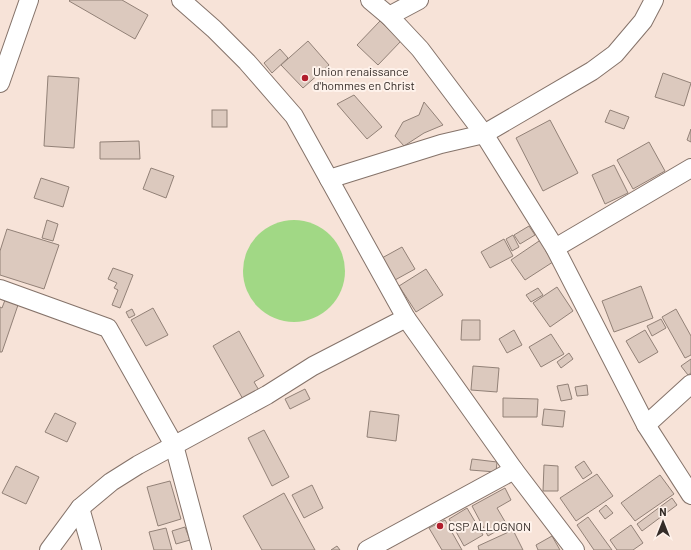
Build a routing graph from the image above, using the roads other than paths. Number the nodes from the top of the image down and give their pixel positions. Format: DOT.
graph roads {
  1 [pos="29,0"];
  2 [pos="181,0"];
  3 [pos="370,0"];
  4 [pos="419,0"];
  5 [pos="654,0"];
  6 [pos="389,16"];
  7 [pos="0,83"];
  8 [pos="484,134"];
  9 [pos="691,168"];
  10 [pos="329,179"];
  11 [pos="554,248"];
  12 [pos="0,289"];
  13 [pos="406,318"];
  14 [pos="691,384"];
  15 [pos="646,425"];
  16 [pos="174,445"];
  17 [pos="514,470"];
  18 [pos="691,495"];
  19 [pos="80,508"];
  20 [pos="49,550"];
  21 [pos="92,550"];
  22 [pos="202,550"];
  23 [pos="367,550"];
  24 [pos="575,550"];
  1 -- 7 [label="street"];
  2 -- 10 [label="street"];
  3 -- 6 [label="street"];
  4 -- 6 [label="street"];
  5 -- 8 [label="street"];
  6 -- 8 [label="street"];
  8 -- 10 [label="street"];
  8 -- 11 [label="street"];
  9 -- 11 [label="street"];
  10 -- 13 [label="street"];
  11 -- 15 [label="street"];
  12 -- 16 [label="street"];
  13 -- 16 [label="street"];
  13 -- 17 [label="street"];
  14 -- 15 [label="street"];
  15 -- 18 [label="street"];
  16 -- 19 [label="street"];
  16 -- 22 [label="street"];
  17 -- 23 [label="street"];
  17 -- 24 [label="street"];
  19 -- 20 [label="street"];
  19 -- 21 [label="street"];
}
